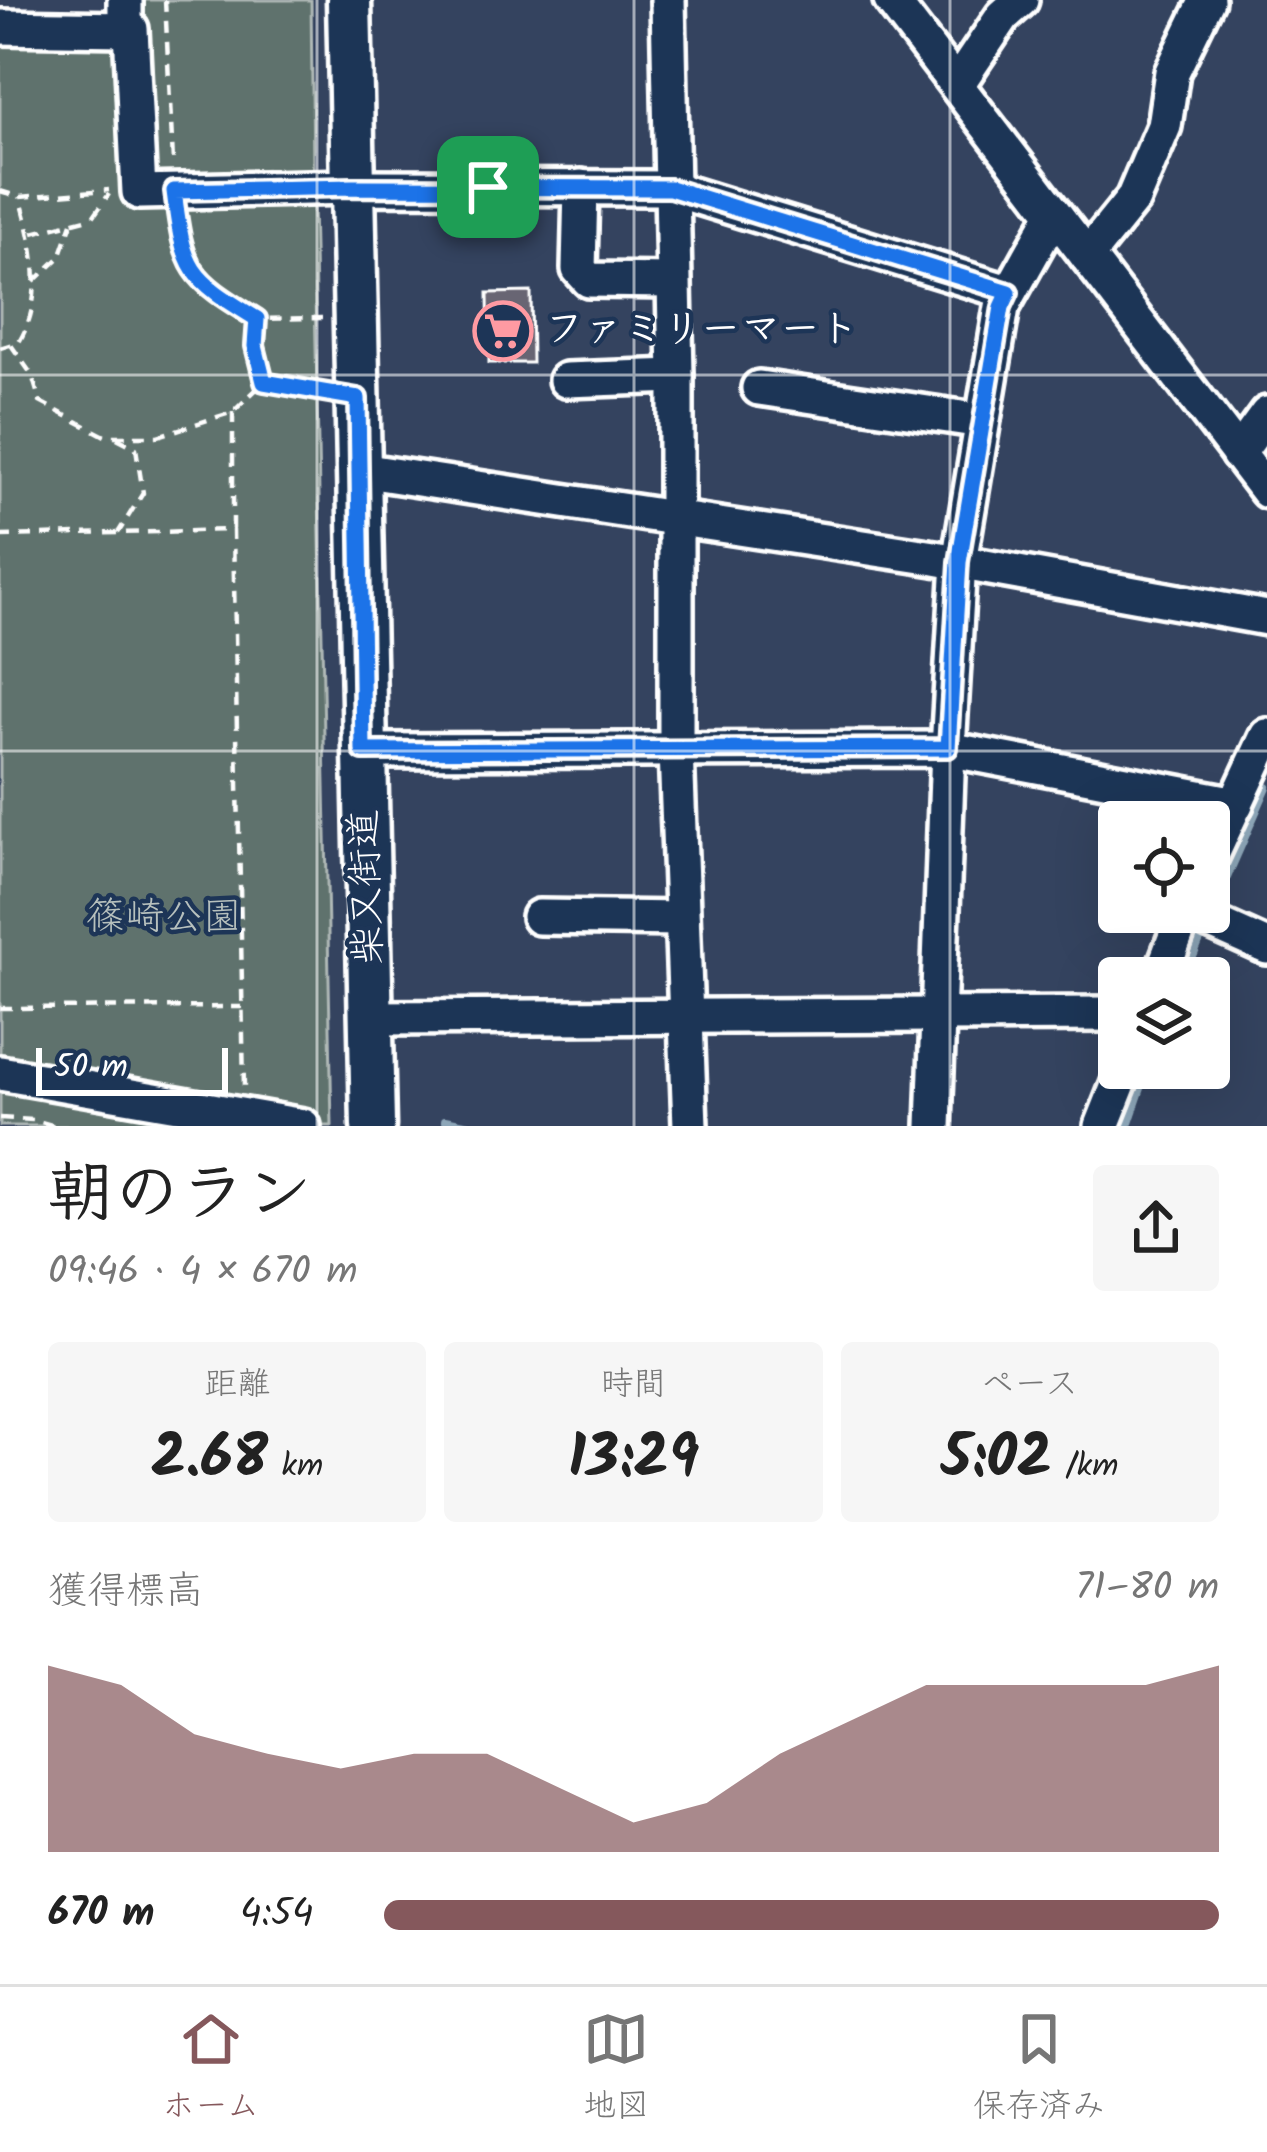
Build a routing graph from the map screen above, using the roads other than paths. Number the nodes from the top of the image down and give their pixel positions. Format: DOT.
graph roads {
  1 [pos="349,0"];
  2 [pos="668,0"];
  3 [pos="891,0"];
  4 [pos="1021,0"];
  5 [pos="1207,0"];
  6 [pos="125,14"];
  7 [pos="0,27"];
  8 [pos="958,83"];
  9 [pos="353,187"];
  10 [pos="581,188"];
  11 [pos="670,188"];
  12 [pos="1054,214"];
  13 [pos="1087,256"];
  14 [pos="673,280"];
  15 [pos="1009,292"];
  16 [pos="676,376"];
  17 [pos="566,380"];
  18 [pos="759,388"];
  19 [pos="1267,414"];
  20 [pos="982,421"];
  21 [pos="1238,454"];
  22 [pos="360,470"];
  23 [pos="1267,491"];
  24 [pos="676,518"];
  25 [pos="959,562"];
  26 [pos="1267,618"];
  27 [pos="1267,736"];
  28 [pos="948,748"];
  29 [pos="676,750"];
  30 [pos="363,751"];
  31 [pos="1236,804"];
  32 [pos="1230,817"];
  33 [pos="539,917"];
  34 [pos="682,919"];
  35 [pos="1230,931"];
  36 [pos="1267,947"];
  37 [pos="1098,1015"];
  38 [pos="939,1016"];
  39 [pos="372,1018"];
  40 [pos="686,1019"];
  41 [pos="0,1072"];
  42 [pos="1117,1089"];
  43 [pos="303,1126"];
  44 [pos="374,1126"];
  45 [pos="689,1126"];
  46 [pos="934,1126"];
  47 [pos="1102,1126"];
  1 -- 9 [label="main road, 柴又街道"];
  2 -- 11 [label="street"];
  3 -- 8 [label="street"];
  4 -- 8 [label="street"];
  5 -- 13 [label="street"];
  6 -- 7 [label="street"];
  6 -- 9 [label="street"];
  8 -- 12 [label="street"];
  9 -- 10 [label="street"];
  9 -- 22 [label="main road, 柴又街道"];
  10 -- 11 [label="street"];
  10 -- 14 [label="street"];
  11 -- 14 [label="street"];
  11 -- 15 [label="street"];
  12 -- 13 [label="street"];
  12 -- 15 [label="street"];
  13 -- 21 [label="street"];
  14 -- 16 [label="street"];
  15 -- 20 [label="street"];
  16 -- 17 [label="street"];
  16 -- 24 [label="street"];
  18 -- 20 [label="street"];
  19 -- 21 [label="street"];
  20 -- 25 [label="street"];
  21 -- 23 [label="street"];
  22 -- 24 [label="street"];
  22 -- 30 [label="main road, 柴又街道"];
  24 -- 25 [label="street"];
  24 -- 29 [label="street"];
  25 -- 26 [label="street"];
  25 -- 28 [label="street"];
  27 -- 31 [label="street"];
  28 -- 29 [label="street"];
  28 -- 31 [label="street"];
  28 -- 38 [label="street"];
  29 -- 30 [label="street"];
  29 -- 34 [label="street"];
  30 -- 39 [label="main road, 柴又街道"];
  31 -- 32 [label="street"];
  33 -- 34 [label="street"];
  34 -- 40 [label="street"];
  35 -- 36 [label="street"];
  37 -- 38 [label="street"];
  38 -- 40 [label="street"];
  38 -- 46 [label="street"];
  39 -- 40 [label="street"];
  39 -- 44 [label="main road, 柴又街道"];
  40 -- 45 [label="street"];
  41 -- 43 [label="street"];
  42 -- 47 [label="street"];
}
